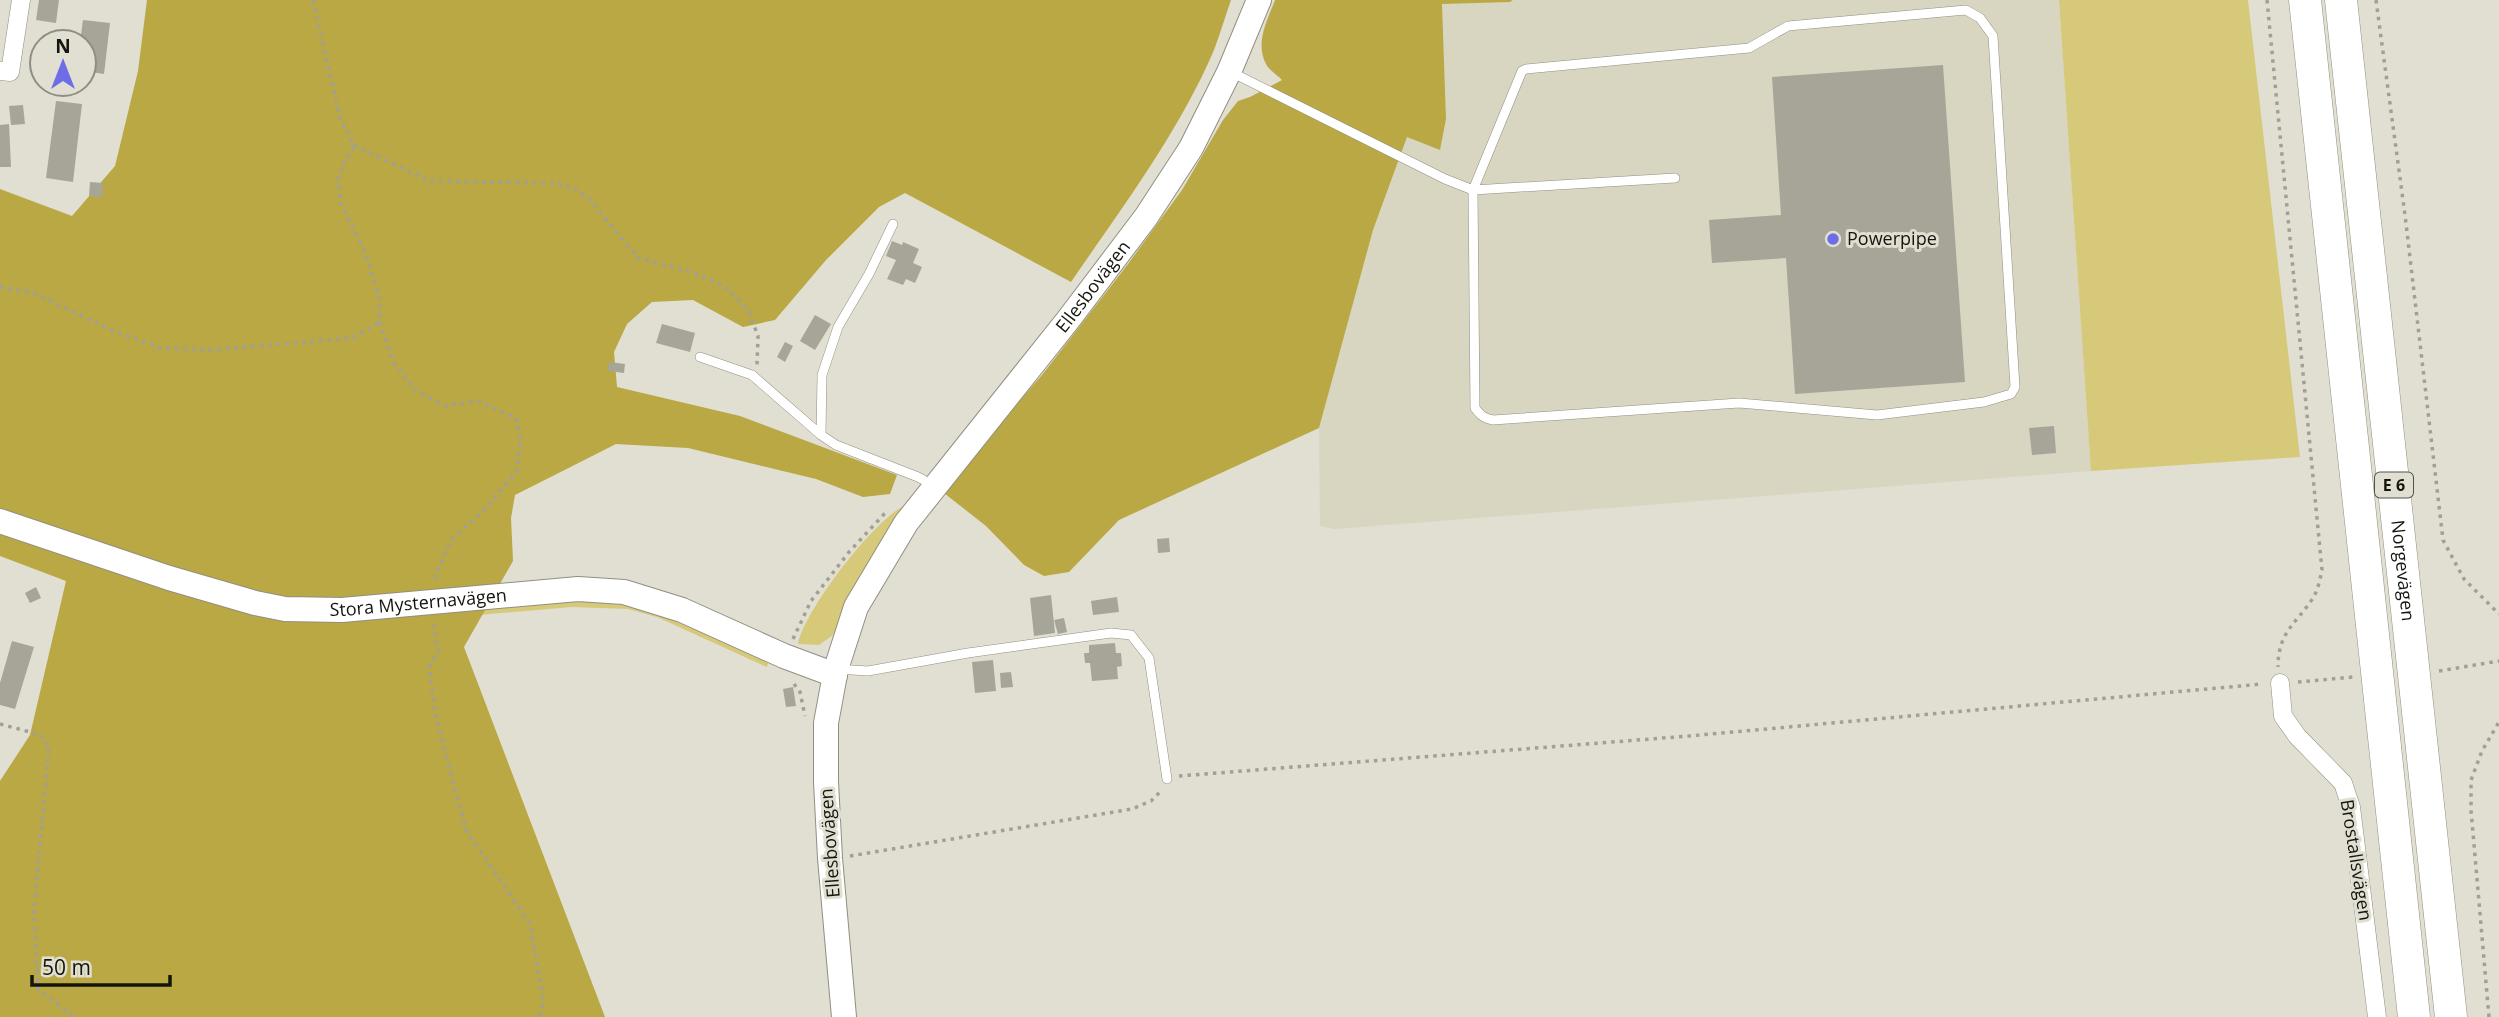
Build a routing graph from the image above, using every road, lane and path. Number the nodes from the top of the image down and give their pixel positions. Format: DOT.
graph roads {
  1 [pos="21,0"];
  2 [pos="313,0"];
  3 [pos="1259,0"];
  4 [pos="2267,0"];
  5 [pos="2305,0"];
  6 [pos="2341,0"];
  7 [pos="2376,0"];
  8 [pos="0,71"];
  9 [pos="1229,72"];
  10 [pos="354,145"];
  11 [pos="1675,178"];
  12 [pos="1473,190"];
  13 [pos="893,224"];
  14 [pos="0,287"];
  15 [pos="380,322"];
  16 [pos="700,357"];
  17 [pos="755,377"];
  18 [pos="821,435"];
  19 [pos="934,486"];
  20 [pos="0,521"];
  21 [pos="2499,614"];
  22 [pos="432,618"];
  23 [pos="2499,661"];
  24 [pos="2429,671"];
  25 [pos="835,672"];
  26 [pos="2354,677"];
  27 [pos="784,680"];
  28 [pos="2280,683"];
  29 [pos="2499,722"];
  30 [pos="0,724"];
  31 [pos="807,725"];
  32 [pos="1167,779"];
  33 [pos="830,858"];
  34 [pos="74,1017"];
  35 [pos="540,1017"];
  36 [pos="844,1017"];
  37 [pos="2377,1017"];
  38 [pos="2414,1017"];
  39 [pos="2451,1017"];
  40 [pos="2489,1017"];
  1 -- 8 [label="street"];
  2 -- 10 [label="path"];
  3 -- 9 [label="main road, Ellesbovägen"];
  4 -- 28 [label="path"];
  5 -- 38 [label="highway, Norgevägen / E 6"];
  6 -- 39 [label="highway, Norgevägen / E 6"];
  7 -- 21 [label="path"];
  9 -- 12 [label="lane"];
  9 -- 19 [label="main road, Ellesbovägen"];
  10 -- 15 [label="path"];
  10 -- 17 [label="path"];
  11 -- 12 [label="lane"];
  12 -- 12 [label="lane"];
  13 -- 18 [label="lane"];
  14 -- 15 [label="path"];
  15 -- 22 [label="path"];
  16 -- 17 [label="lane"];
  17 -- 18 [label="lane"];
  18 -- 19 [label="lane"];
  19 -- 25 [label="main road, Ellesbovägen"];
  20 -- 22 [label="main road, Stora Mysternavägen"];
  22 -- 25 [label="main road, Stora Mysternavägen"];
  22 -- 35 [label="path"];
  23 -- 24 [label="path"];
  25 -- 32 [label="lane"];
  25 -- 33 [label="main road, Ellesbovägen"];
  26 -- 28 [label="path"];
  27 -- 31 [label="path"];
  28 -- 32 [label="path"];
  28 -- 37 [label="street, Brostallsvägen"];
  29 -- 40 [label="path"];
  30 -- 34 [label="path"];
  32 -- 33 [label="path"];
  33 -- 36 [label="main road, Ellesbovägen"];
}
